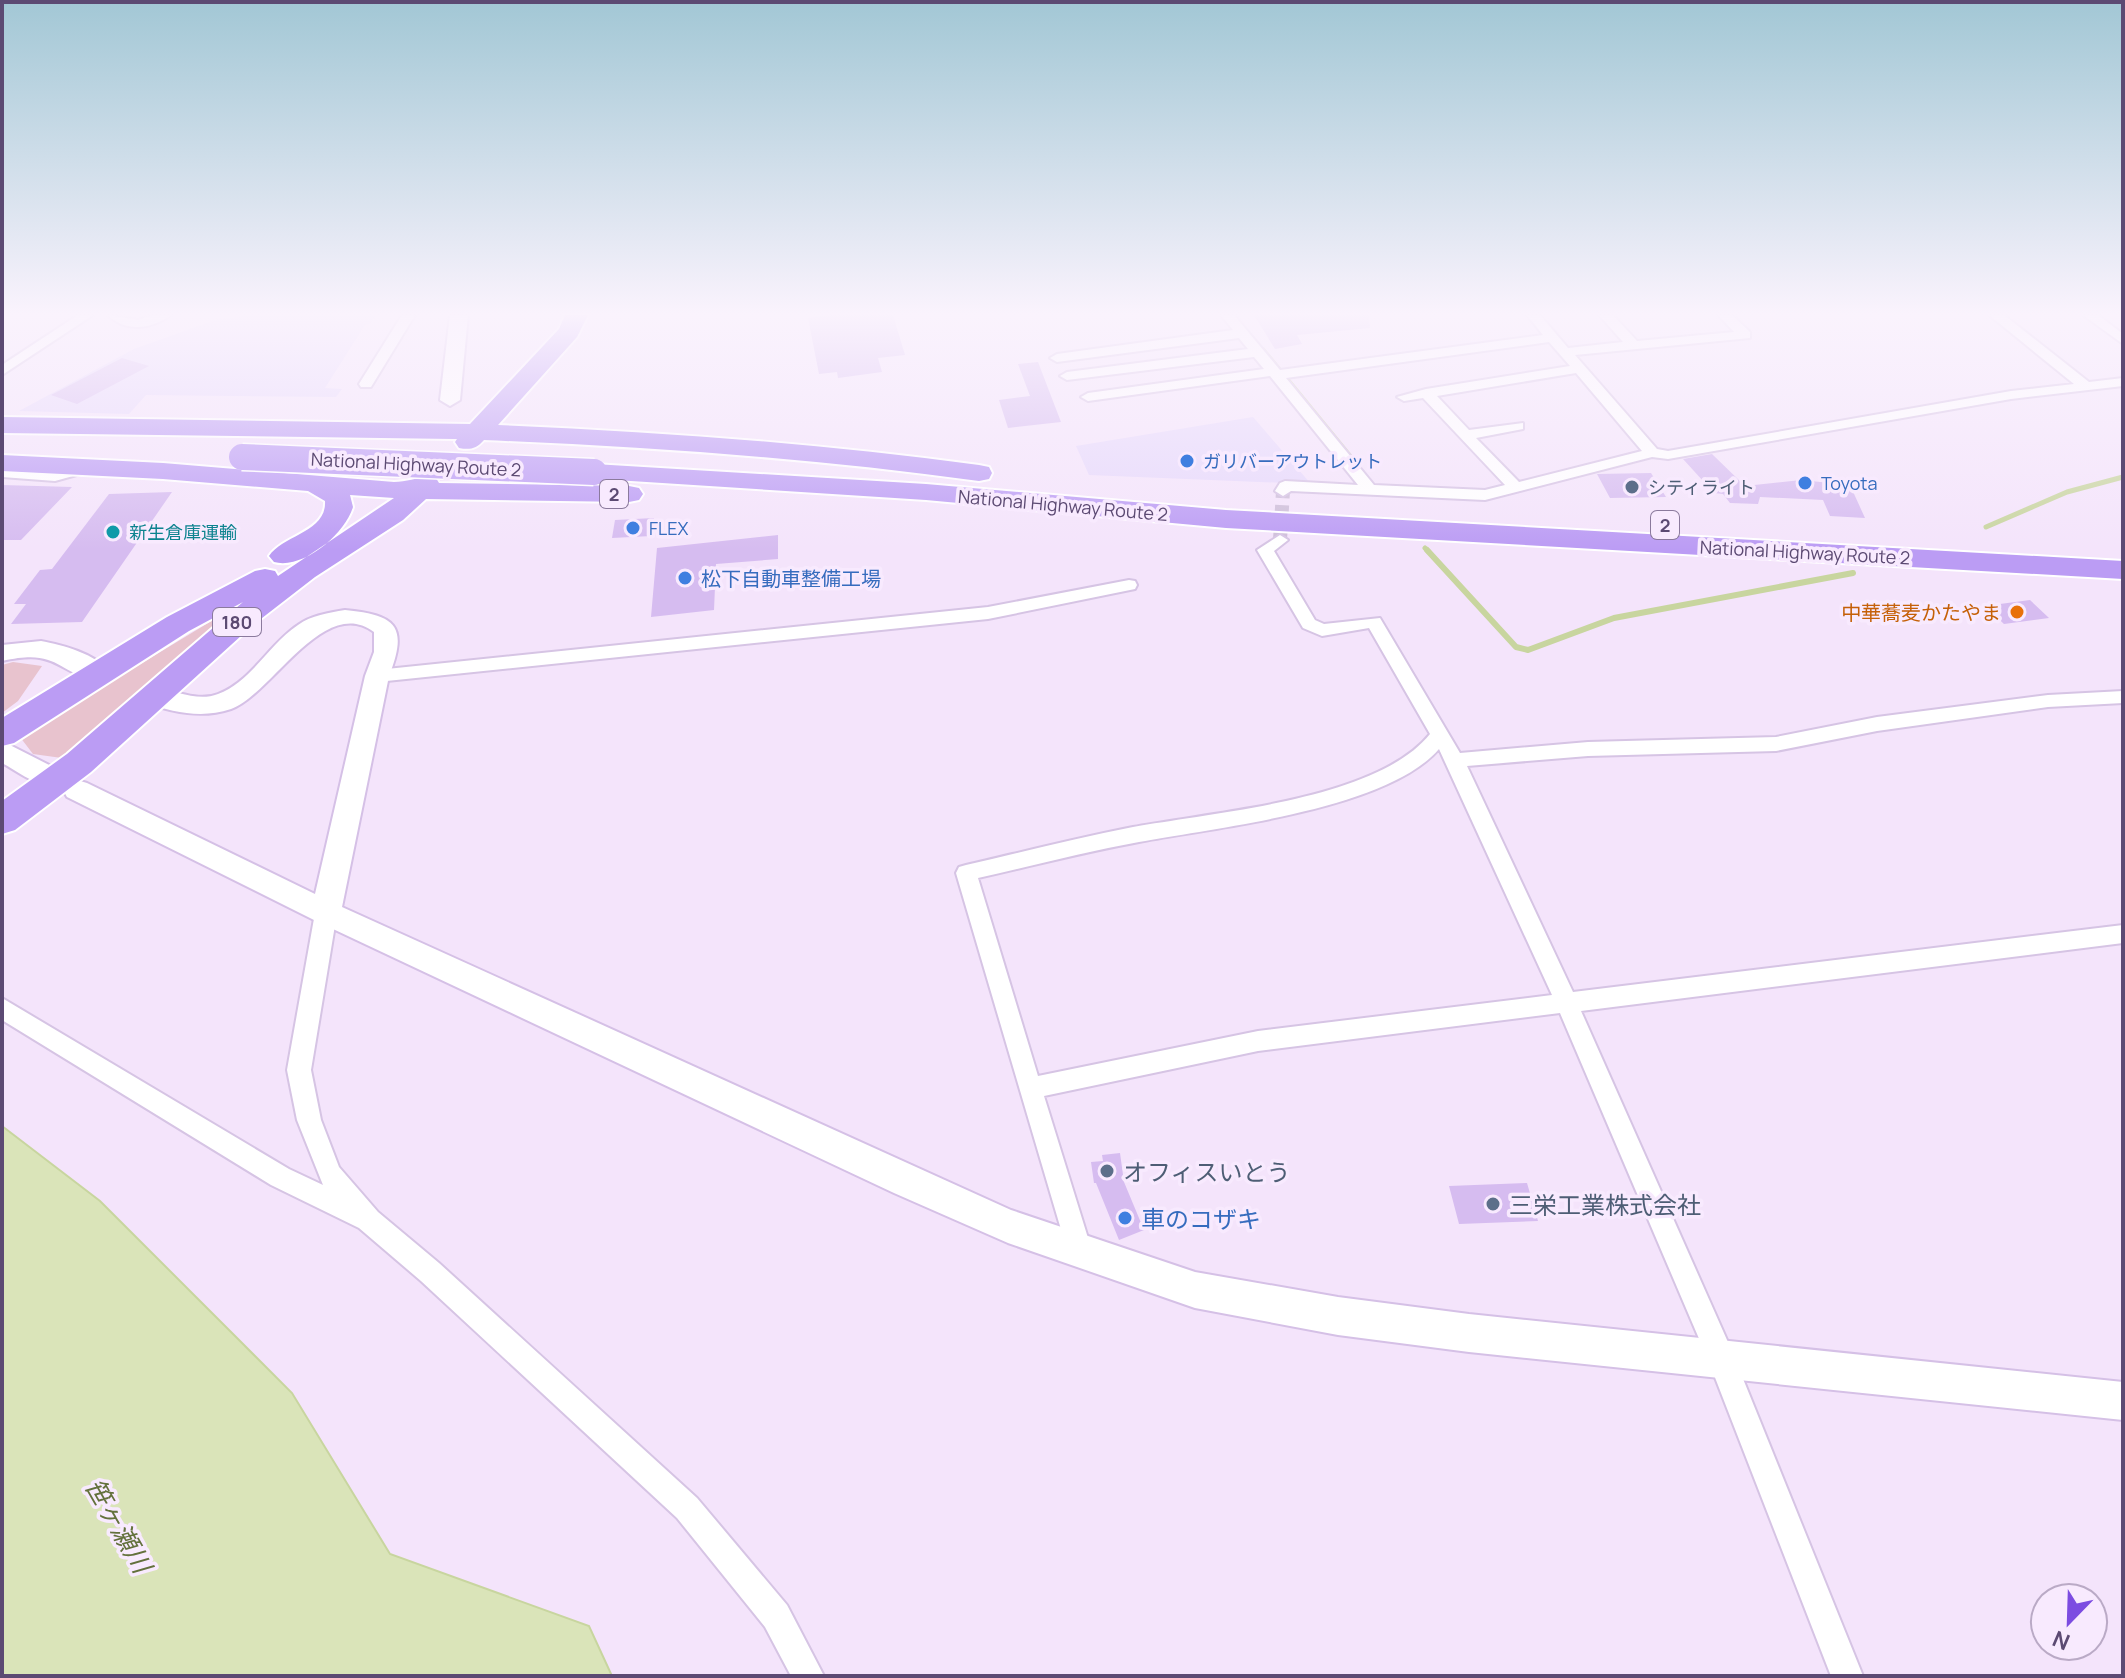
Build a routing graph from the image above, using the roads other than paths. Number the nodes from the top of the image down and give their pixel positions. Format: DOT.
graph roads {
  1 [pos="451,393"];
  2 [pos="496,393"];
  3 [pos="506,393"];
  4 [pos="1117,393"];
  5 [pos="1295,393"];
  6 [pos="1424,393"];
  7 [pos="1426,393"];
  8 [pos="1599,393"];
  9 [pos="2027,393"];
  10 [pos="1088,397"];
  11 [pos="1404,397"];
  12 [pos="450,400"];
  13 [pos="2,425"];
  14 [pos="1518,426"];
  15 [pos="466,432"];
  16 [pos="1466,435"];
  17 [pos="2,438"];
  18 [pos="2,449"];
  19 [pos="246,452"];
  20 [pos="1652,453"];
  21 [pos="2,463"];
  22 [pos="86,468"];
  23 [pos="2,473"];
  24 [pos="317,485"];
  25 [pos="1515,487"];
  26 [pos="407,490"];
  27 [pos="1283,491"];
  28 [pos="1371,491"];
  29 [pos="634,494"];
  30 [pos="1216,510"];
  31 [pos="1280,540"];
  32 [pos="2123,549"];
  33 [pos="305,570"];
  34 [pos="2123,570"];
  35 [pos="1129,585"];
  36 [pos="178,624"];
  37 [pos="2,653"];
  38 [pos="97,673"];
  39 [pos="377,676"];
  40 [pos="154,697"];
  41 [pos="2123,697"];
  42 [pos="2,734"];
  43 [pos="1440,734"];
  44 [pos="2,751"];
  45 [pos="1455,760"];
  46 [pos="48,776"];
  47 [pos="77,790"];
  48 [pos="2,820"];
  49 [pos="326,913"];
  50 [pos="2123,934"];
  51 [pos="1567,1003"];
  52 [pos="2,1008"];
  53 [pos="1030,1088"];
  54 [pos="369,1221"];
  55 [pos="1079,1251"];
  56 [pos="1721,1359"];
  57 [pos="2123,1401"];
  58 [pos="808,1676"];
  59 [pos="1847,1676"];
  1 -- 12 [label="street"];
  2 -- 15 [label="highway, 180"];
  3 -- 15 [label="highway, 180"];
  4 -- 10 [label="street"];
  5 -- 28 [label="street"];
  6 -- 11 [label="street"];
  7 -- 16 [label="street"];
  8 -- 20 [label="street"];
  9 -- 20 [label="street"];
  13 -- 15 [label="highway, 2"];
  14 -- 16 [label="street"];
  15 -- 26 [label="highway, 180"];
  15 -- 30 [label="highway, 2"];
  16 -- 25 [label="street"];
  17 -- 19 [label="highway, National Highway Route 2 / 2"];
  18 -- 19 [label="highway, National Highway Route 2 / 2"];
  19 -- 30 [label="highway, National Highway Route 2 / 2, bridge"];
  20 -- 25 [label="street"];
  21 -- 22 [label="highway, 2"];
  22 -- 23 [label="street"];
  22 -- 24 [label="highway, 2"];
  24 -- 26 [label="highway, 2"];
  24 -- 36 [label="highway"];
  25 -- 28 [label="street"];
  26 -- 29 [label="highway, 2"];
  26 -- 33 [label="highway, 180"];
  26 -- 36 [label="highway, 180"];
  27 -- 28 [label="street"];
  29 -- 30 [label="highway, 2"];
  29 -- 33 [label="highway"];
  30 -- 32 [label="highway, National Highway Route 2 / 2"];
  30 -- 34 [label="highway, National Highway Route 2 / 2"];
  31 -- 43 [label="street"];
  33 -- 40 [label="highway, 180"];
  35 -- 39 [label="street"];
  36 -- 38 [label="highway, 180"];
  37 -- 38 [label="street"];
  38 -- 42 [label="highway, 180"];
  39 -- 40 [label="street"];
  39 -- 49 [label="street"];
  40 -- 48 [label="highway, 180"];
  41 -- 45 [label="street"];
  43 -- 45 [label="street"];
  43 -- 53 [label="street"];
  44 -- 46 [label="street"];
  45 -- 51 [label="street"];
  47 -- 49 [label="street"];
  49 -- 54 [label="street"];
  49 -- 55 [label="street"];
  50 -- 51 [label="street"];
  51 -- 53 [label="street"];
  51 -- 56 [label="street"];
  52 -- 54 [label="street"];
  53 -- 55 [label="street"];
  54 -- 58 [label="street"];
  55 -- 56 [label="street"];
  56 -- 57 [label="street"];
  56 -- 59 [label="street"];
}
